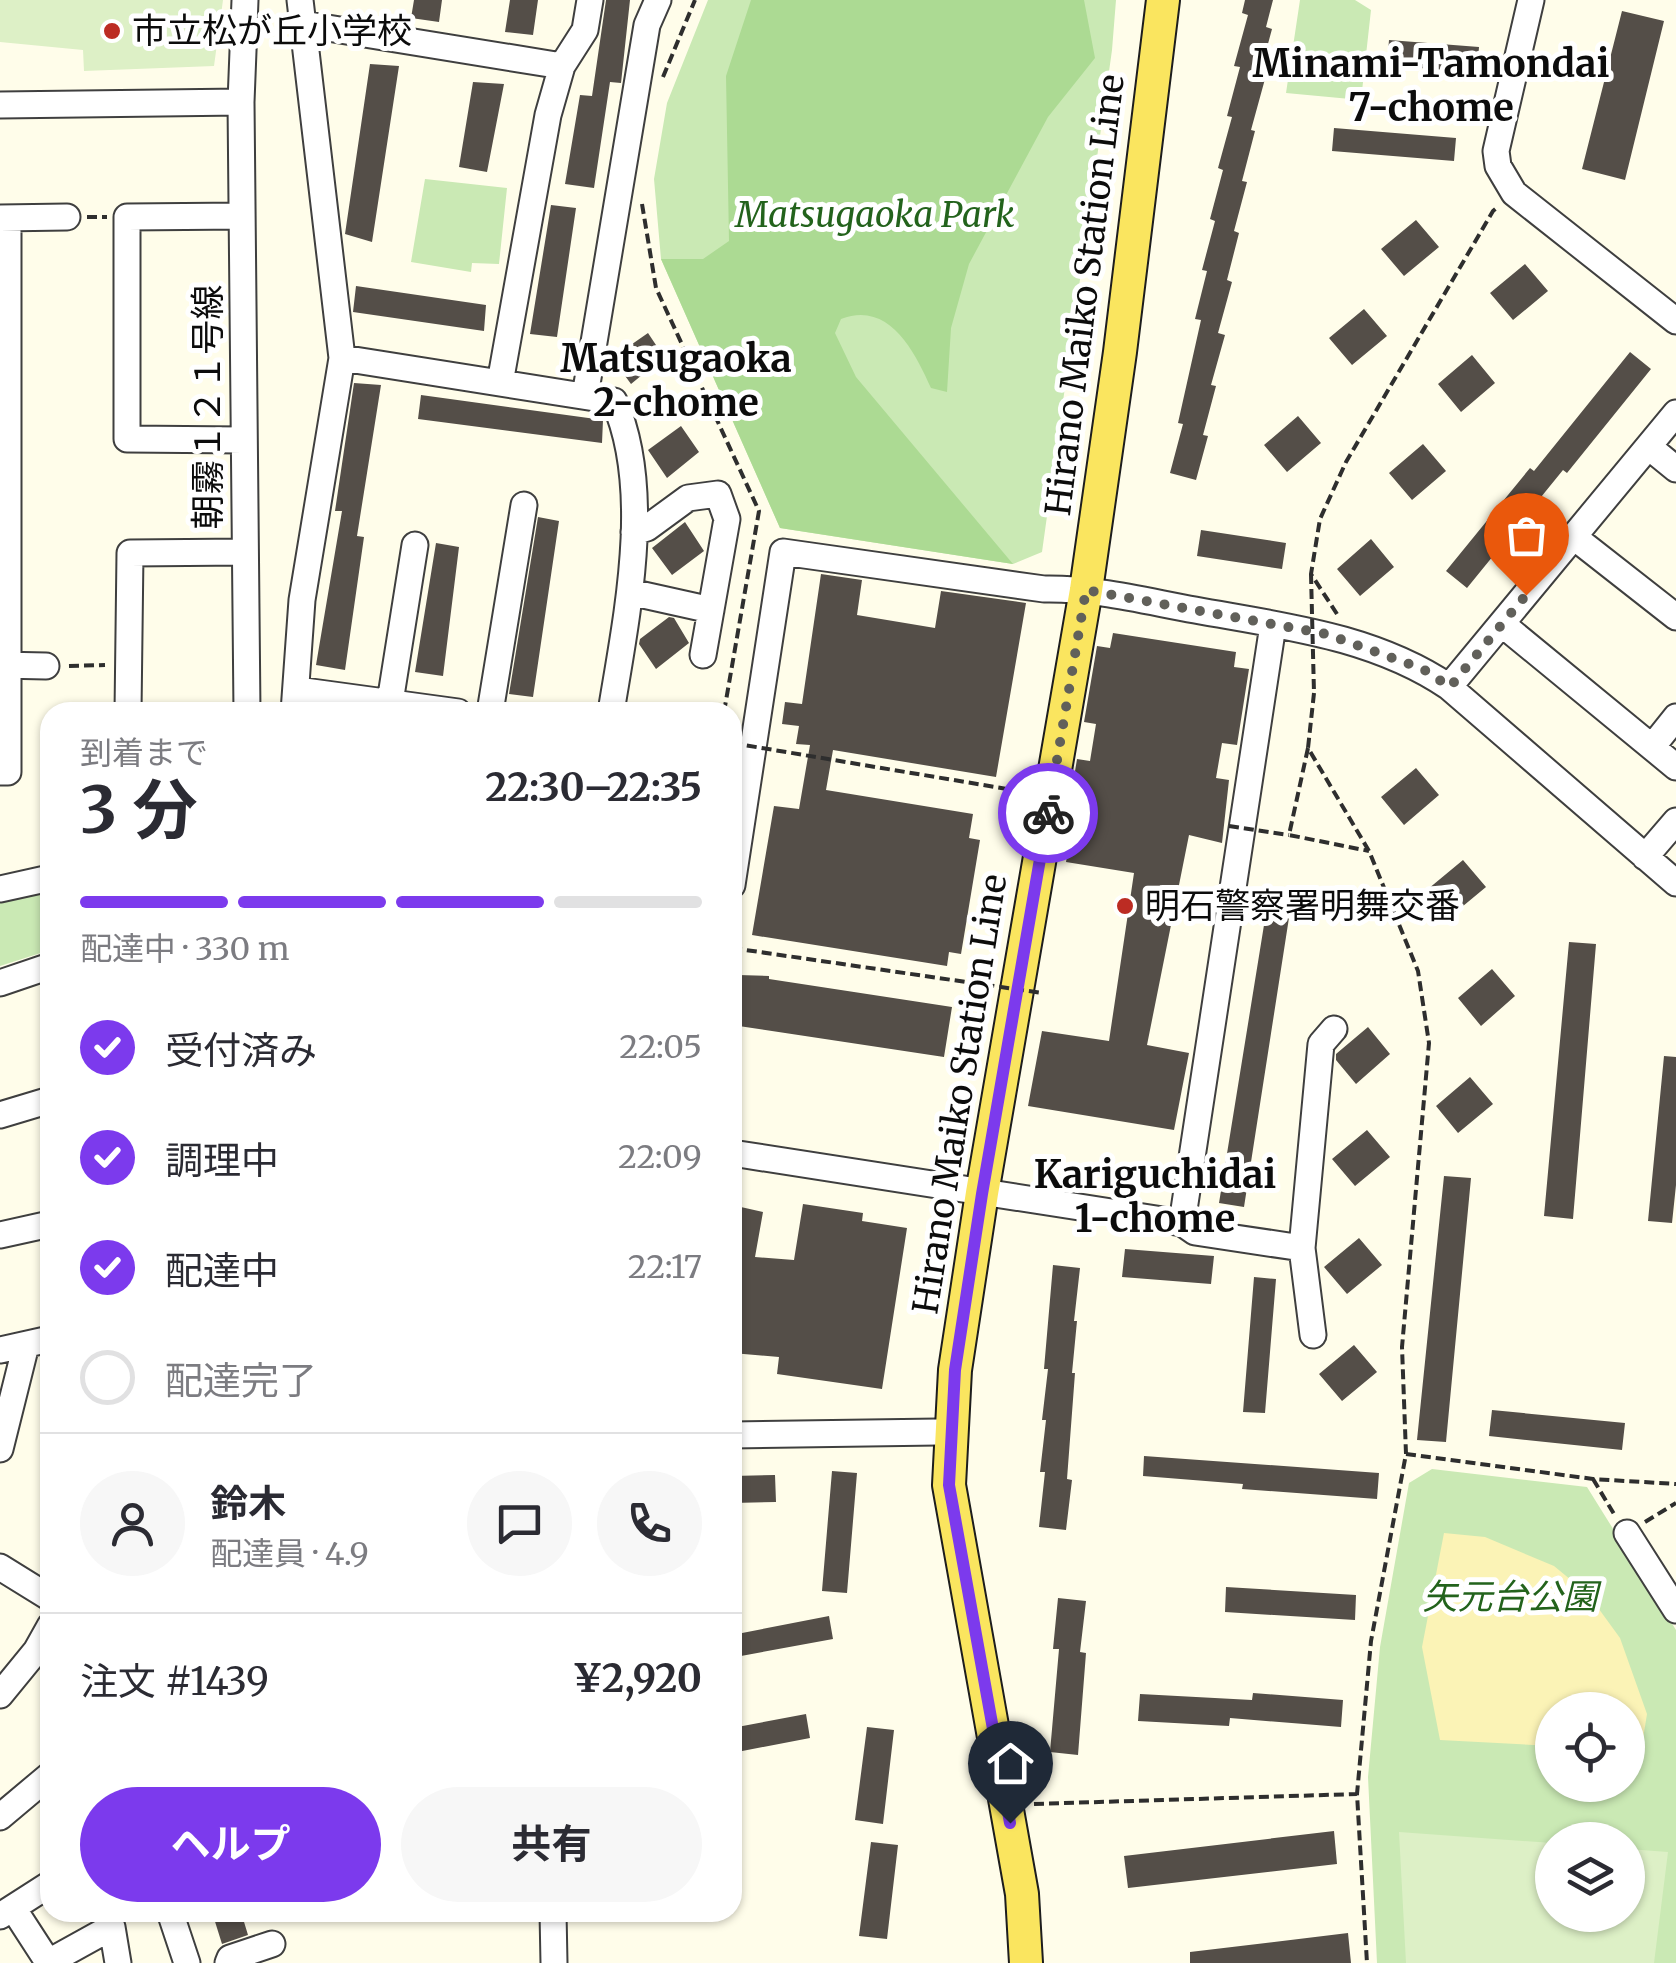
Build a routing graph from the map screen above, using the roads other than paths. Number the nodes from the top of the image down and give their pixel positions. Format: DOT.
graph roads {
  1 [pos="246,0"];
  2 [pos="590,0"];
  3 [pos="658,0"];
  4 [pos="1148,0"];
  5 [pos="1163,0"];
  6 [pos="1530,0"];
  7 [pos="301,12"];
  8 [pos="562,66"];
  9 [pos="241,102"];
  10 [pos="0,105"];
  11 [pos="242,216"];
  12 [pos="68,217"];
  13 [pos="4,218"];
  14 [pos="1676,322"];
  15 [pos="4,328"];
  16 [pos="342,358"];
  17 [pos="500,383"];
  18 [pos="585,396"];
  19 [pos="1676,413"];
  20 [pos="243,440"];
  21 [pos="4,442"];
  22 [pos="1649,447"];
  23 [pos="1676,469"];
  24 [pos="524,505"];
  25 [pos="634,532"];
  26 [pos="1574,537"];
  27 [pos="415,545"];
  28 [pos="244,552"];
  29 [pos="4,553"];
  30 [pos="1077,589"];
  31 [pos="630,592"];
  32 [pos="711,610"];
  33 [pos="1676,618"];
  34 [pos="1273,624"];
  35 [pos="1502,624"];
  36 [pos="703,655"];
  37 [pos="5,665"];
  38 [pos="46,666"];
  39 [pos="1450,687"];
  40 [pos="296,701"];
  41 [pos="126,702"];
  42 [pos="247,702"];
  43 [pos="390,702"];
  44 [pos="492,702"];
  45 [pos="612,702"];
  46 [pos="1676,718"];
  47 [pos="1652,747"];
  48 [pos="1676,767"];
  49 [pos="0,772"];
  50 [pos="742,820"];
  51 [pos="1676,821"];
  52 [pos="1645,857"];
  53 [pos="40,880"];
  54 [pos="1676,882"];
  55 [pos="0,889"];
  56 [pos="40,969"];
  57 [pos="0,983"];
  58 [pos="1334,1029"];
  59 [pos="40,1103"];
  60 [pos="0,1115"];
  61 [pos="742,1155"];
  62 [pos="973,1192"];
  63 [pos="1182,1223"];
  64 [pos="40,1226"];
  65 [pos="0,1235"];
  66 [pos="1302,1248"];
  67 [pos="1313,1335"];
  68 [pos="38,1342"];
  69 [pos="0,1350"];
  70 [pos="938,1432"];
  71 [pos="742,1435"];
  72 [pos="0,1449"];
  73 [pos="1627,1534"];
  74 [pos="0,1567"];
  75 [pos="40,1592"];
  76 [pos="1676,1610"];
  77 [pos="40,1643"];
  78 [pos="0,1694"];
  79 [pos="40,1784"];
  80 [pos="0,1818"];
  81 [pos="40,1890"];
  82 [pos="6,1912"];
  83 [pos="173,1922"];
  84 [pos="552,1922"];
  85 [pos="272,1944"];
  86 [pos="48,1963"];
  87 [pos="118,1963"];
  88 [pos="187,1963"];
  89 [pos="228,1963"];
  90 [pos="554,1963"];
  91 [pos="1009,1963"];
  92 [pos="1026,1963"];
  1 -- 9 [label="street, 朝霧１２１号線"];
  2 -- 8 [label="street"];
  3 -- 18 [label="street"];
  4 -- 30 [label="main road, Hirano Maiko Station Line"];
  5 -- 30 [label="main road, Hirano Maiko Station Line"];
  6 -- 14 [label="street"];
  7 -- 8 [label="street"];
  7 -- 16 [label="street"];
  8 -- 17 [label="street"];
  9 -- 10 [label="street"];
  9 -- 11 [label="street, 朝霧１２１号線"];
  11 -- 20 [label="street, 朝霧１２１号線"];
  11 -- 20 [label="street"];
  12 -- 13 [label="street"];
  13 -- 15 [label="street"];
  15 -- 21 [label="street"];
  16 -- 17 [label="street"];
  16 -- 40 [label="street"];
  17 -- 18 [label="street"];
  18 -- 25 [label="street"];
  19 -- 22 [label="street"];
  20 -- 28 [label="street, 朝霧１２１号線"];
  21 -- 29 [label="street"];
  22 -- 23 [label="street"];
  22 -- 26 [label="street"];
  24 -- 44 [label="street"];
  25 -- 31 [label="street"];
  25 -- 32 [label="street"];
  26 -- 33 [label="street"];
  26 -- 35 [label="street"];
  27 -- 43 [label="street"];
  28 -- 41 [label="street"];
  28 -- 42 [label="street, 朝霧１２１号線"];
  29 -- 37 [label="street"];
  30 -- 34 [label="street"];
  30 -- 50 [label="street"];
  30 -- 62 [label="main road, Hirano Maiko Station Line"];
  31 -- 32 [label="street"];
  31 -- 45 [label="street"];
  32 -- 36 [label="street"];
  34 -- 39 [label="street"];
  34 -- 63 [label="street"];
  35 -- 39 [label="street"];
  35 -- 47 [label="street"];
  37 -- 38 [label="street"];
  37 -- 49 [label="street"];
  39 -- 52 [label="street"];
  40 -- 43 [label="street"];
  46 -- 47 [label="street"];
  47 -- 48 [label="street"];
  51 -- 52 [label="street"];
  52 -- 54 [label="street"];
  53 -- 55 [label="street"];
  56 -- 57 [label="street"];
  58 -- 66 [label="street"];
  59 -- 60 [label="street"];
  61 -- 62 [label="street"];
  62 -- 63 [label="street"];
  62 -- 70 [label="main road, Hirano Maiko Station Line"];
  62 -- 92 [label="main road, Hirano Maiko Station Line"];
  63 -- 66 [label="street"];
  64 -- 65 [label="street"];
  66 -- 67 [label="street"];
  68 -- 69 [label="street"];
  68 -- 72 [label="street"];
  70 -- 71 [label="street"];
  70 -- 91 [label="main road, Hirano Maiko Station Line"];
  73 -- 76 [label="street"];
  74 -- 75 [label="street"];
  77 -- 78 [label="street"];
  79 -- 80 [label="street"];
  81 -- 82 [label="street"];
  82 -- 86 [label="street"];
  83 -- 88 [label="street"];
  84 -- 90 [label="street"];
  85 -- 89 [label="street"];
  86 -- 87 [label="street"];
}
